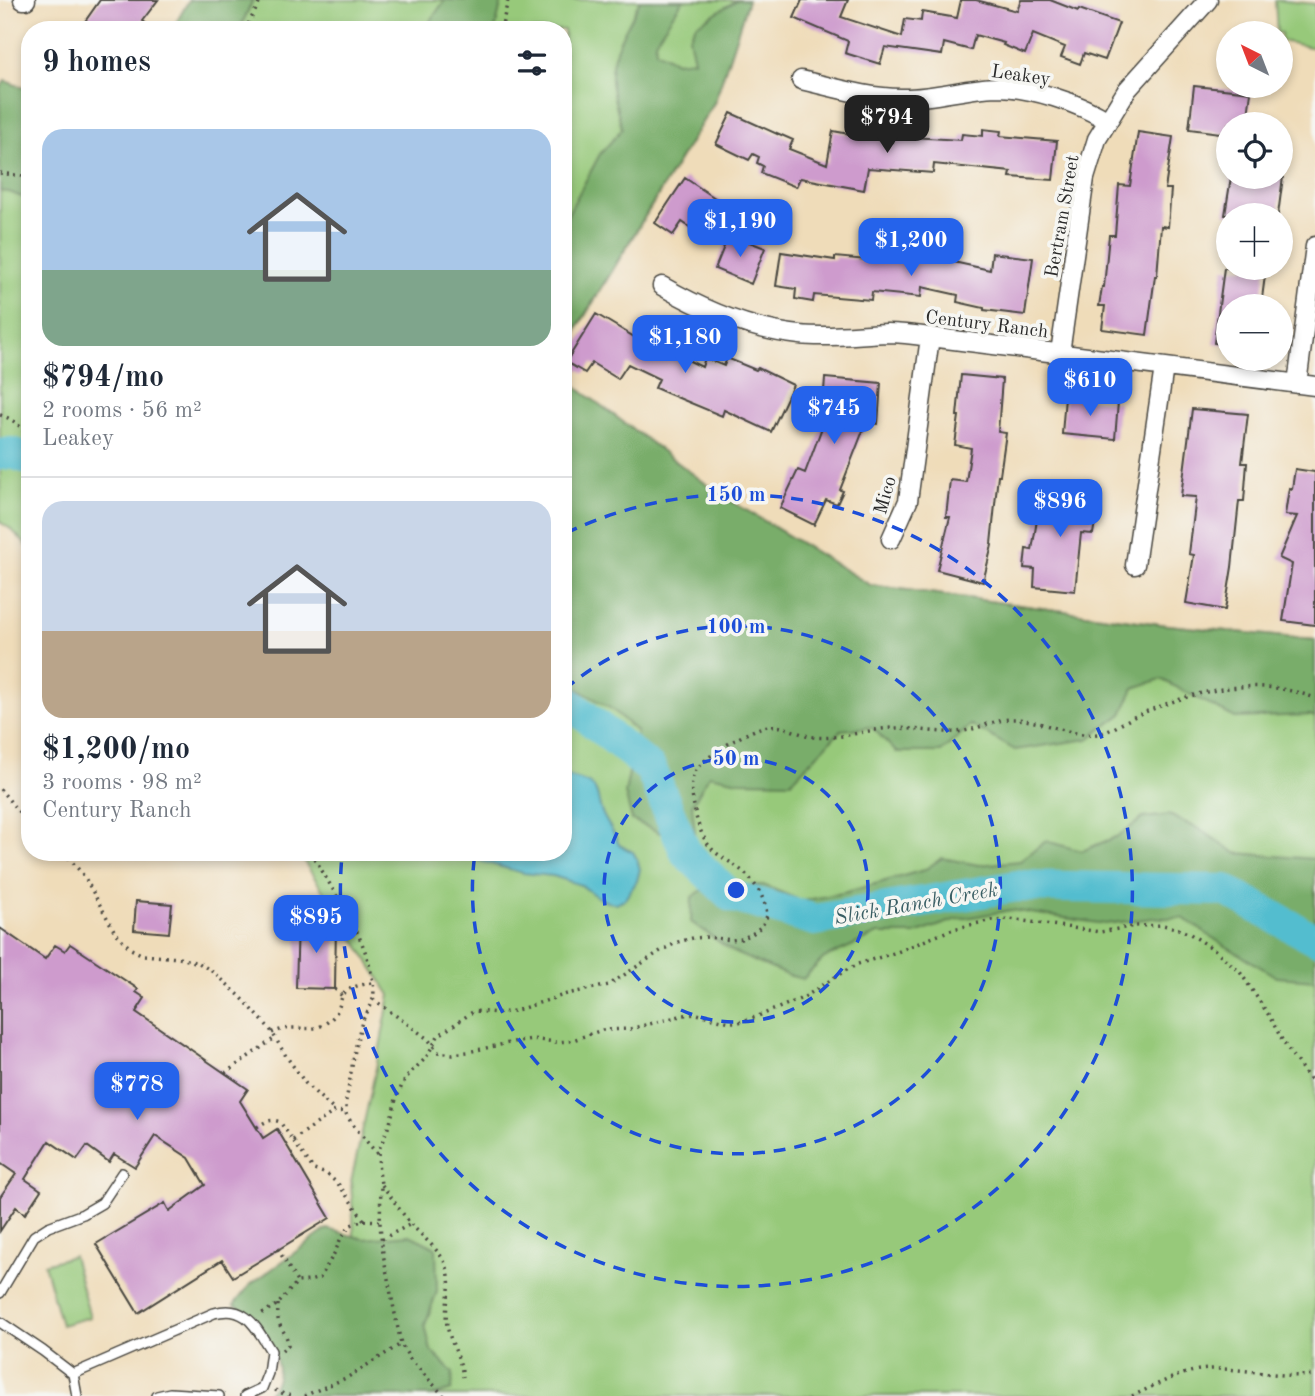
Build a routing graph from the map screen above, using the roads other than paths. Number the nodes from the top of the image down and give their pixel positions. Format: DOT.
graph roads {
  1 [pos="1208,0"];
  2 [pos="801,80"];
  3 [pos="1108,121"];
  4 [pos="1315,246"];
  5 [pos="662,286"];
  6 [pos="930,337"];
  7 [pos="1060,353"];
  8 [pos="1164,367"];
  9 [pos="1306,385"];
  10 [pos="891,539"];
  11 [pos="1135,565"];
  12 [pos="122,1173"];
  13 [pos="0,1293"];
  14 [pos="0,1322"];
  15 [pos="73,1374"];
  16 [pos="77,1396"];
  17 [pos="157,1396"];
  18 [pos="219,1396"];
  19 [pos="244,1396"];
  1 -- 3 [label="street, Bertram Street"];
  2 -- 3 [label="street, Leakey"];
  3 -- 7 [label="street, Bertram Street"];
  4 -- 9 [label="street"];
  5 -- 6 [label="street, Century Ranch"];
  6 -- 7 [label="street, Century Ranch"];
  6 -- 10 [label="street, Mico"];
  7 -- 8 [label="street, Century Ranch"];
  8 -- 9 [label="street, Century Ranch"];
  8 -- 11 [label="street"];
  12 -- 13 [label="lane"];
  14 -- 15 [label="lane"];
  15 -- 16 [label="lane"];
  15 -- 19 [label="lane"];
  17 -- 18 [label="lane"];
}
